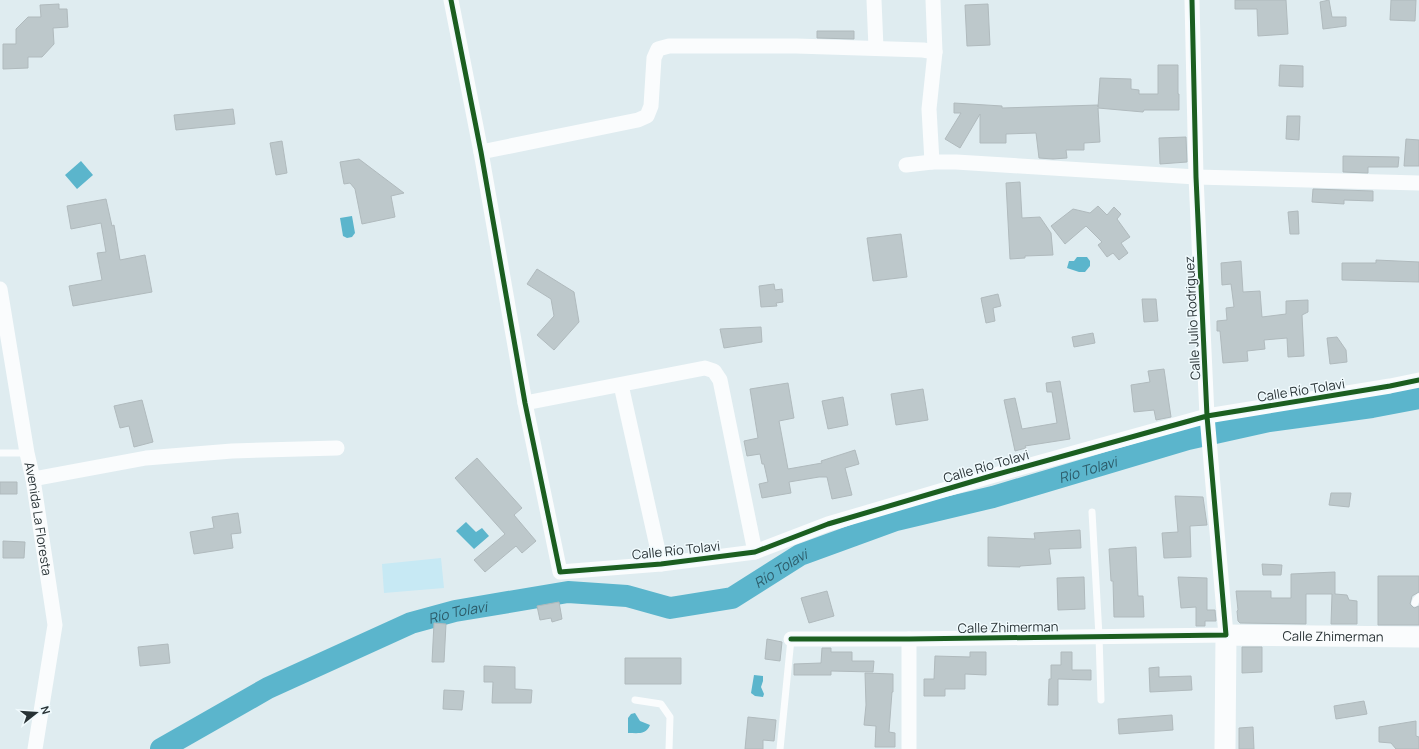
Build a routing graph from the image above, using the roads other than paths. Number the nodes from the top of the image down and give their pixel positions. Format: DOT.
graph roads {
  1 [pos="451,0"];
  2 [pos="874,0"];
  3 [pos="934,0"];
  4 [pos="1192,0"];
  5 [pos="876,48"];
  6 [pos="935,52"];
  7 [pos="481,152"];
  8 [pos="932,162"];
  9 [pos="906,164"];
  10 [pos="1196,177"];
  11 [pos="1419,183"];
  12 [pos="0,289"];
  13 [pos="1419,380"];
  14 [pos="621,385"];
  15 [pos="525,403"];
  16 [pos="1208,422"];
  17 [pos="337,448"];
  18 [pos="0,453"];
  19 [pos="27,453"];
  20 [pos="33,479"];
  21 [pos="1092,512"];
  22 [pos="755,552"];
  23 [pos="661,564"];
  24 [pos="1226,635"];
  25 [pos="1416,635"];
  26 [pos="1099,636"];
  27 [pos="791,639"];
  28 [pos="909,639"];
  29 [pos="635,700"];
  30 [pos="1101,700"];
  31 [pos="35,749"];
  32 [pos="669,749"];
  33 [pos="780,749"];
  34 [pos="909,749"];
  35 [pos="1225,749"];
  1 -- 7 [label="street"];
  2 -- 5 [label="street"];
  3 -- 6 [label="street"];
  4 -- 10 [label="street, Calle Julio Rodriguez"];
  5 -- 6 [label="street"];
  5 -- 7 [label="street"];
  6 -- 8 [label="street"];
  7 -- 15 [label="street"];
  8 -- 9 [label="street"];
  8 -- 10 [label="street"];
  10 -- 11 [label="street"];
  10 -- 16 [label="street, Calle Julio Rodriguez"];
  12 -- 19 [label="street, Avenida La Floresta"];
  13 -- 16 [label="street, Calle Río Tolavi"];
  14 -- 15 [label="street"];
  14 -- 22 [label="street"];
  14 -- 23 [label="street"];
  15 -- 23 [label="street, Calle Río Tolavi"];
  16 -- 22 [label="street, Calle Río Tolavi"];
  16 -- 24 [label="street, Calle Julio Rodriguez"];
  17 -- 20 [label="street"];
  18 -- 19 [label="lane"];
  19 -- 20 [label="street, Avenida La Floresta"];
  20 -- 31 [label="street, Avenida La Floresta"];
  21 -- 26 [label="lane"];
  22 -- 23 [label="street, Calle Río Tolavi"];
  24 -- 25 [label="main road, Calle Zhimerman"];
  24 -- 26 [label="street, Calle Zhimerman"];
  24 -- 35 [label="main road, Calle Julio Rodriguez"];
  26 -- 28 [label="street, Calle Zhimerman"];
  26 -- 30 [label="lane"];
  27 -- 28 [label="street, Calle Zhimerman"];
  27 -- 33 [label="lane"];
  28 -- 34 [label="street"];
  29 -- 32 [label="lane"];
}
